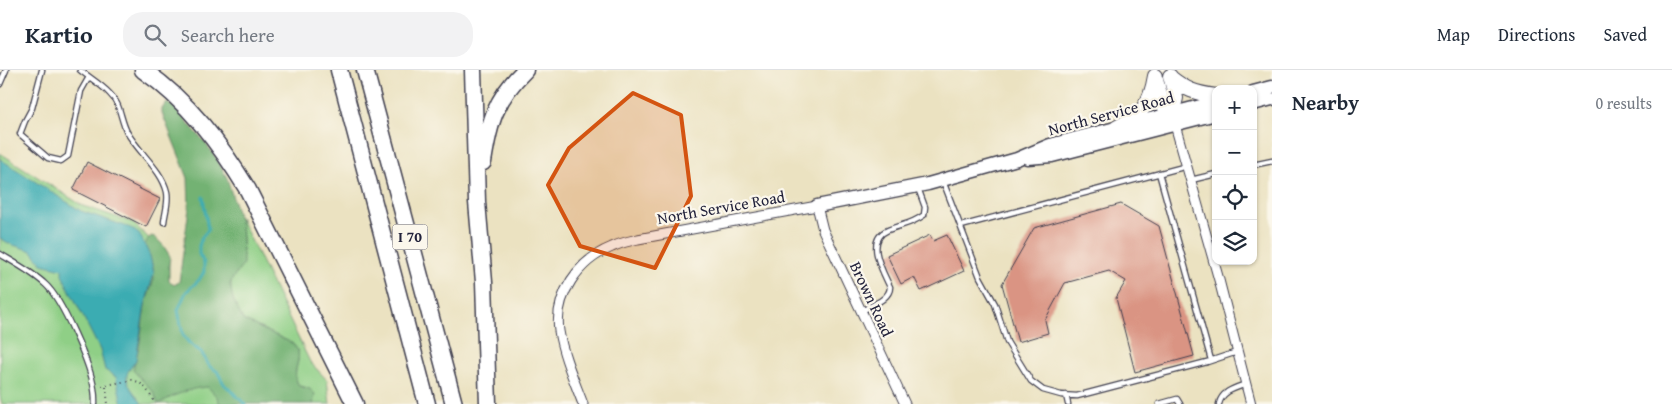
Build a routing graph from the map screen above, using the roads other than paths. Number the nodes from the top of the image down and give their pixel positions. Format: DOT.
graph roads {
  1 [pos="6,70"];
  2 [pos="42,70"];
  3 [pos="80,70"];
  4 [pos="143,70"];
  5 [pos="339,70"];
  6 [pos="365,70"];
  7 [pos="472,70"];
  8 [pos="525,70"];
  9 [pos="1154,73"];
  10 [pos="1169,73"];
  11 [pos="89,77"];
  12 [pos="0,84"];
  13 [pos="1272,87"];
  14 [pos="1257,91"];
  15 [pos="1212,95"];
  16 [pos="1272,99"];
  17 [pos="1257,103"];
  18 [pos="1212,104"];
  19 [pos="1212,114"];
  20 [pos="1174,119"];
  21 [pos="1116,128"];
  22 [pos="1017,159"];
  23 [pos="1272,161"];
  24 [pos="1257,164"];
  25 [pos="1187,166"];
  26 [pos="1159,173"];
  27 [pos="1212,175"];
  28 [pos="943,180"];
  29 [pos="1191,180"];
  30 [pos="917,186"];
  31 [pos="478,202"];
  32 [pos="817,206"];
  33 [pos="164,222"];
  34 [pos="961,226"];
  35 [pos="0,254"];
  36 [pos="861,311"];
  37 [pos="1238,352"];
  38 [pos="1211,360"];
  39 [pos="1246,384"];
  40 [pos="1066,396"];
  41 [pos="1220,403"];
  42 [pos="95,404"];
  43 [pos="355,404"];
  44 [pos="427,404"];
  45 [pos="454,404"];
  46 [pos="488,404"];
  47 [pos="583,404"];
  48 [pos="905,404"];
  49 [pos="1068,404"];
  50 [pos="1159,404"];
  51 [pos="1180,404"];
  52 [pos="1214,404"];
  53 [pos="1251,404"];
  1 -- 12 [label="lane"];
  2 -- 11 [label="lane"];
  3 -- 11 [label="lane"];
  4 -- 43 [label="highway"];
  5 -- 44 [label="highway, I 70"];
  6 -- 45 [label="highway, I 70"];
  7 -- 31 [label="highway"];
  8 -- 31 [label="highway"];
  9 -- 20 [label="main road"];
  9 -- 21 [label="main road"];
  10 -- 15 [label="main road"];
  10 -- 20 [label="main road"];
  11 -- 33 [label="lane"];
  13 -- 14 [label="street"];
  16 -- 17 [label="street"];
  18 -- 20 [label="street, North Service Road"];
  19 -- 20 [label="street, North Service Road"];
  20 -- 21 [label="street, North Service Road"];
  20 -- 22 [label="street, North Service Road"];
  20 -- 25 [label="street"];
  21 -- 22 [label="street, North Service Road"];
  22 -- 28 [label="street, North Service Road"];
  23 -- 24 [label="lane"];
  25 -- 26 [label="lane"];
  25 -- 29 [label="street"];
  26 -- 34 [label="lane"];
  26 -- 38 [label="lane"];
  27 -- 29 [label="lane"];
  28 -- 30 [label="street, North Service Road"];
  28 -- 34 [label="lane"];
  29 -- 37 [label="street"];
  30 -- 32 [label="street, North Service Road"];
  30 -- 36 [label="lane"];
  31 -- 46 [label="highway"];
  32 -- 36 [label="street, Brown Road"];
  32 -- 47 [label="street, North Service Road"];
  34 -- 40 [label="lane"];
  35 -- 42 [label="lane"];
  36 -- 48 [label="street, Brown Road"];
  37 -- 38 [label="lane"];
  37 -- 39 [label="street"];
  38 -- 40 [label="lane"];
  39 -- 41 [label="lane"];
  39 -- 53 [label="street"];
  40 -- 49 [label="lane"];
  41 -- 52 [label="lane"];
  50 -- 51 [label="lane"];
}
